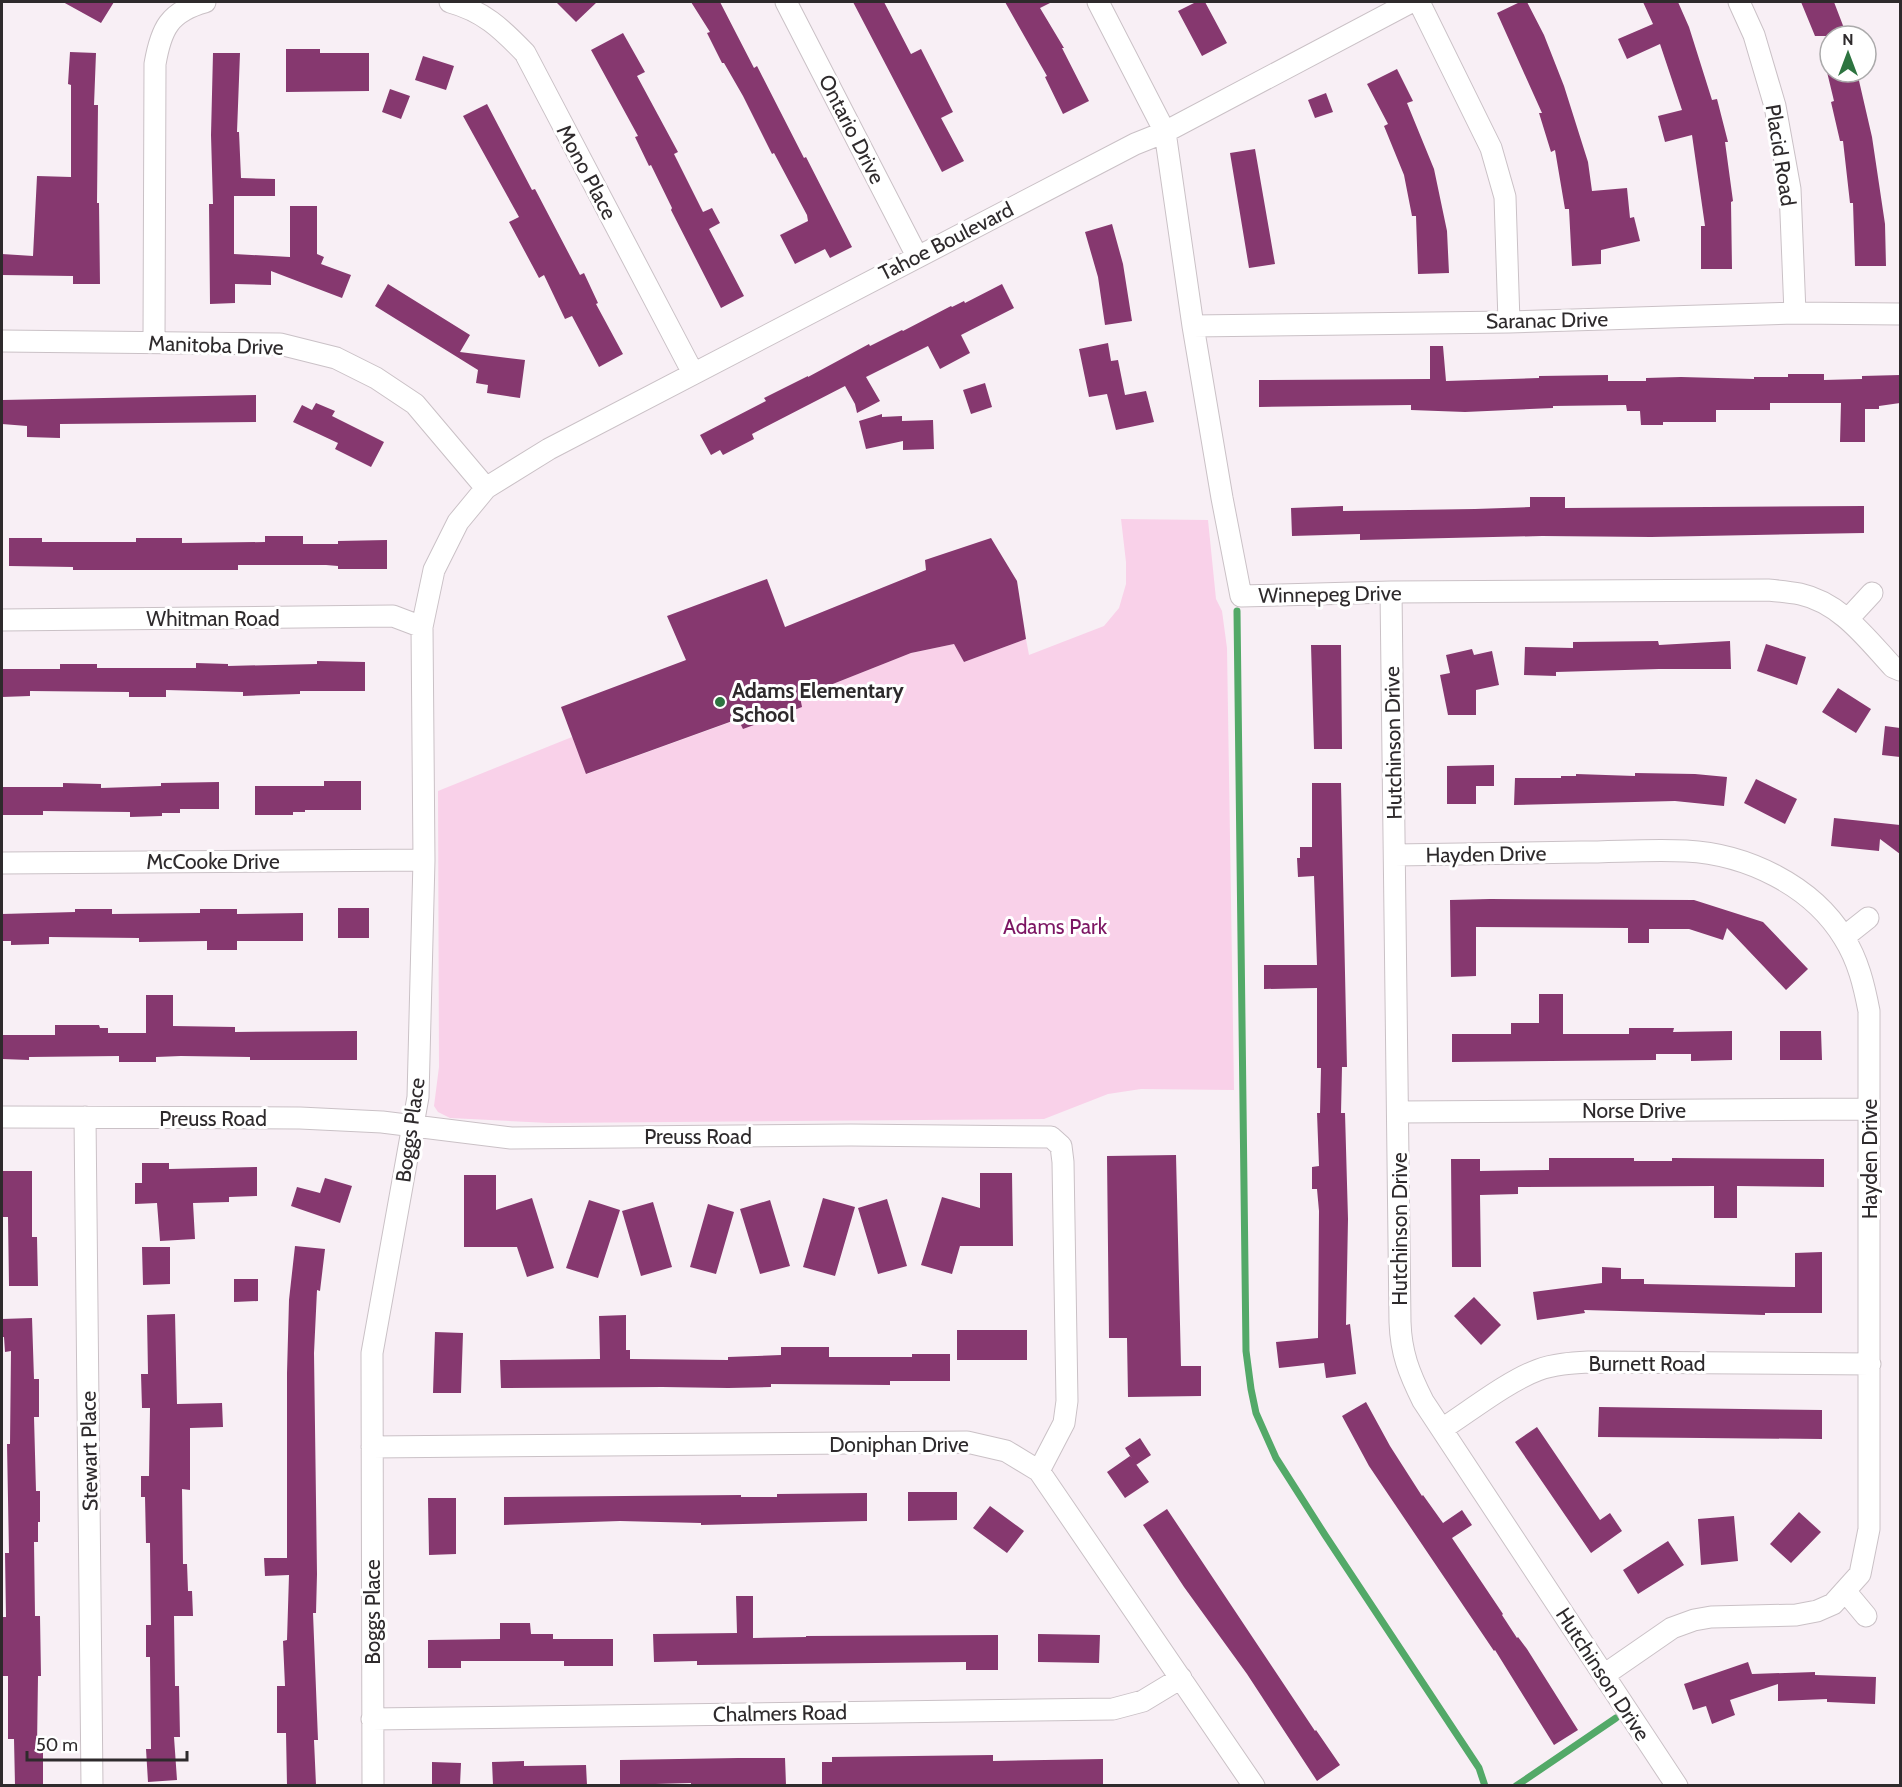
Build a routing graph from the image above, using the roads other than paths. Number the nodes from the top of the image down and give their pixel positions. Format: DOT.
graph roads {
  1 [pos="205,2"];
  2 [pos="450,2"];
  3 [pos="786,2"];
  4 [pos="1098,2"];
  5 [pos="1411,2"];
  6 [pos="1419,2"];
  7 [pos="1740,2"];
  8 [pos="1165,132"];
  9 [pos="917,256"];
  10 [pos="1795,314"];
  11 [pos="1900,314"];
  12 [pos="1509,322"];
  13 [pos="1193,326"];
  14 [pos="2,341"];
  15 [pos="154,342"];
  16 [pos="693,374"];
  17 [pos="486,489"];
  18 [pos="1391,592"];
  19 [pos="1872,593"];
  20 [pos="1848,619"];
  21 [pos="2,620"];
  22 [pos="422,627"];
  23 [pos="1900,670"];
  24 [pos="1395,855"];
  25 [pos="424,860"];
  26 [pos="2,862"];
  27 [pos="1868,918"];
  28 [pos="1844,937"];
  29 [pos="1869,1109"];
  30 [pos="1398,1112"];
  31 [pos="2,1117"];
  32 [pos="85,1117"];
  33 [pos="414,1126"];
  34 [pos="1870,1364"];
  35 [pos="1442,1430"];
  36 [pos="372,1447"];
  37 [pos="1039,1471"];
  38 [pos="1846,1592"];
  39 [pos="1866,1616"];
  40 [pos="1604,1675"];
  41 [pos="1181,1678"];
  42 [pos="372,1719"];
  43 [pos="92,1785"];
  44 [pos="373,1785"];
  45 [pos="1254,1785"];
  46 [pos="1677,1785"];
  1 -- 15 [label="street"];
  2 -- 16 [label="street, Mono Place"];
  3 -- 9 [label="street, Ontario Drive"];
  4 -- 8 [label="street, Winnepeg Drive"];
  5 -- 8 [label="street, Tahoe Boulevard"];
  6 -- 12 [label="street"];
  7 -- 10 [label="street, Placid Road"];
  8 -- 9 [label="street, Tahoe Boulevard"];
  8 -- 13 [label="street, Winnepeg Drive"];
  9 -- 16 [label="street, Tahoe Boulevard"];
  10 -- 11 [label="street, Saranac Drive"];
  10 -- 12 [label="street, Saranac Drive"];
  12 -- 13 [label="street, Saranac Drive"];
  13 -- 18 [label="street, Winnepeg Drive"];
  14 -- 15 [label="street, Manitoba Drive"];
  15 -- 17 [label="street, Manitoba Drive"];
  16 -- 17 [label="street, Tahoe Boulevard"];
  17 -- 22 [label="street, Boggs Place"];
  18 -- 20 [label="street, Winnepeg Drive"];
  18 -- 24 [label="street, Hutchinson Drive"];
  19 -- 20 [label="street"];
  20 -- 23 [label="street, Winnepeg Drive"];
  21 -- 22 [label="street, Whitman Road"];
  22 -- 25 [label="street, Boggs Place"];
  24 -- 28 [label="street, Hayden Drive"];
  24 -- 30 [label="street, Hutchinson Drive"];
  25 -- 26 [label="street, McCooke Drive"];
  25 -- 33 [label="street, Boggs Place"];
  27 -- 28 [label="street"];
  28 -- 29 [label="street, Hayden Drive"];
  29 -- 30 [label="street, Norse Drive"];
  29 -- 34 [label="street, Hayden Drive"];
  30 -- 35 [label="street, Hutchinson Drive"];
  31 -- 32 [label="street, Preuss Road"];
  32 -- 33 [label="street, Preuss Road"];
  32 -- 43 [label="street, Stewart Place"];
  33 -- 36 [label="street, Boggs Place"];
  33 -- 37 [label="street, Preuss Road"];
  34 -- 35 [label="street, Burnett Road"];
  34 -- 38 [label="street, Hayden Drive"];
  35 -- 40 [label="street, Hutchinson Drive"];
  36 -- 37 [label="street, Doniphan Drive"];
  36 -- 42 [label="street, Boggs Place"];
  37 -- 41 [label="street, Doniphan Drive"];
  38 -- 39 [label="street"];
  38 -- 40 [label="street, Hayden Drive"];
  40 -- 46 [label="street, Hutchinson Drive"];
  41 -- 42 [label="street, Chalmers Road"];
  41 -- 45 [label="street, Doniphan Drive"];
  42 -- 44 [label="street, Boggs Place"];
}
